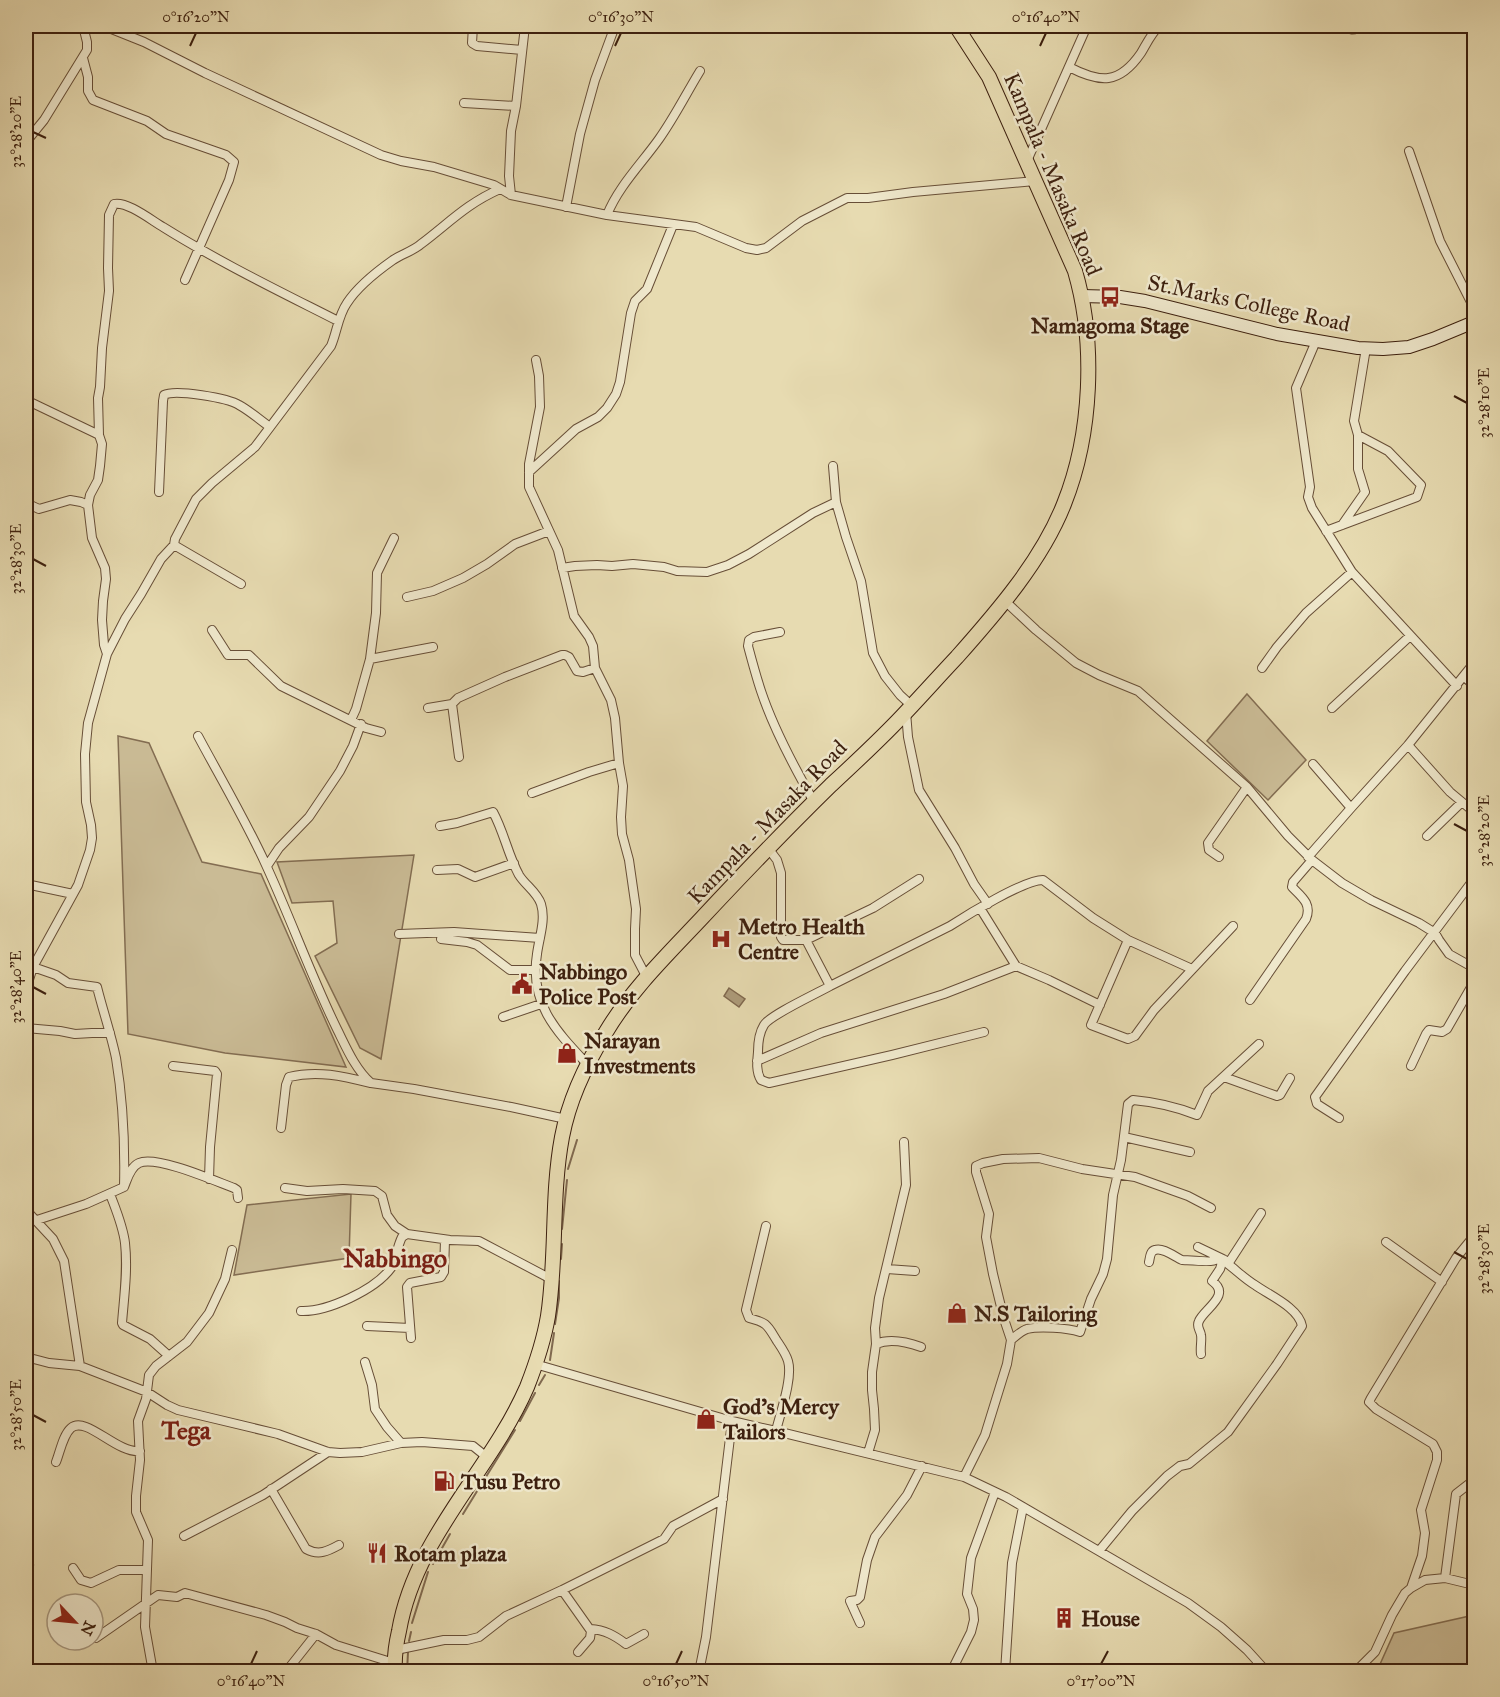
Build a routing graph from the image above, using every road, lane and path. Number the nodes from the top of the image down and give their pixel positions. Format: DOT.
graph roads {
  1 [pos="83,26"];
  2 [pos="104,26"];
  3 [pos="473,26"];
  4 [pos="525,26"];
  5 [pos="615,26"];
  6 [pos="956,26"];
  7 [pos="1087,26"];
  8 [pos="1159,26"];
  9 [pos="1340,26"];
  10 [pos="1361,26"];
  11 [pos="522,50"];
  12 [pos="83,58"];
  13 [pos="1069,66"];
  14 [pos="700,71"];
  15 [pos="464,103"];
  16 [pos="516,106"];
  17 [pos="26,142"];
  18 [pos="1409,151"];
  19 [pos="1027,161"];
  20 [pos="1035,181"];
  21 [pos="500,189"];
  22 [pos="511,195"];
  23 [pos="566,207"];
  24 [pos="607,215"];
  25 [pos="673,225"];
  26 [pos="199,248"];
  27 [pos="185,280"];
  28 [pos="1082,296"];
  29 [pos="1474,308"];
  30 [pos="338,321"];
  31 [pos="1474,322"];
  32 [pos="1316,341"];
  33 [pos="1366,348"];
  34 [pos="536,360"];
  35 [pos="26,400"];
  36 [pos="270,427"];
  37 [pos="99,435"];
  38 [pos="1358,435"];
  39 [pos="833,466"];
  40 [pos="529,471"];
  41 [pos="159,492"];
  42 [pos="836,502"];
  43 [pos="26,504"];
  44 [pos="88,505"];
  45 [pos="1342,525"];
  46 [pos="549,531"];
  47 [pos="1326,531"];
  48 [pos="394,538"];
  49 [pos="174,545"];
  50 [pos="562,568"];
  51 [pos="1352,572"];
  52 [pos="241,584"];
  53 [pos="407,597"];
  54 [pos="1005,601"];
  55 [pos="212,630"];
  56 [pos="780,632"];
  57 [pos="1410,636"];
  58 [pos="433,647"];
  59 [pos="107,654"];
  60 [pos="370,659"];
  61 [pos="1474,663"];
  62 [pos="595,668"];
  63 [pos="1262,668"];
  64 [pos="1464,677"];
  65 [pos="1474,685"];
  66 [pos="1457,686"];
  67 [pos="452,704"];
  68 [pos="428,708"];
  69 [pos="1332,708"];
  70 [pos="909,709"];
  71 [pos="351,720"];
  72 [pos="361,724"];
  73 [pos="891,727"];
  74 [pos="381,732"];
  75 [pos="198,736"];
  76 [pos="908,737"];
  77 [pos="1408,746"];
  78 [pos="459,757"];
  79 [pos="619,763"];
  80 [pos="1314,765"];
  81 [pos="1246,787"];
  82 [pos="532,793"];
  83 [pos="814,802"];
  84 [pos="1462,802"];
  85 [pos="1351,808"];
  86 [pos="1474,812"];
  87 [pos="440,826"];
  88 [pos="1427,836"];
  89 [pos="768,848"];
  90 [pos="1219,857"];
  91 [pos="1310,859"];
  92 [pos="514,863"];
  93 [pos="267,866"];
  94 [pos="437,870"];
  95 [pos="919,879"];
  96 [pos="1474,879"];
  97 [pos="26,884"];
  98 [pos="73,894"];
  99 [pos="984,906"];
  100 [pos="1233,926"];
  101 [pos="1435,933"];
  102 [pos="399,934"];
  103 [pos="540,938"];
  104 [pos="441,939"];
  105 [pos="806,940"];
  106 [pos="1128,940"];
  107 [pos="1016,966"];
  108 [pos="33,968"];
  109 [pos="1474,968"];
  110 [pos="1192,969"];
  111 [pos="535,970"];
  112 [pos="646,978"];
  113 [pos="1474,982"];
  114 [pos="830,986"];
  115 [pos="26,989"];
  116 [pos="1250,1000"];
  117 [pos="541,1004"];
  118 [pos="1100,1005"];
  119 [pos="503,1017"];
  120 [pos="26,1028"];
  121 [pos="984,1032"];
  122 [pos="110,1033"];
  123 [pos="1258,1044"];
  124 [pos="757,1061"];
  125 [pos="588,1065"];
  126 [pos="173,1066"];
  127 [pos="1411,1066"];
  128 [pos="1224,1077"];
  129 [pos="1290,1078"];
  130 [pos="371,1083"];
  131 [pos="1339,1118"];
  132 [pos="566,1119"];
  133 [pos="281,1128"];
  134 [pos="1124,1137"];
  135 [pos="904,1142"];
  136 [pos="1190,1152"];
  137 [pos="1116,1175"];
  138 [pos="209,1179"];
  139 [pos="124,1187"];
  140 [pos="285,1188"];
  141 [pos="110,1194"];
  142 [pos="238,1197"];
  143 [pos="1211,1208"];
  144 [pos="26,1210"];
  145 [pos="1261,1213"];
  146 [pos="37,1220"];
  147 [pos="766,1226"];
  148 [pos="408,1234"];
  149 [pos="1474,1236"];
  150 [pos="445,1239"];
  151 [pos="1386,1242"];
  152 [pos="1198,1247"];
  153 [pos="232,1250"];
  154 [pos="1224,1260"];
  155 [pos="1149,1262"];
  156 [pos="887,1269"];
  157 [pos="915,1271"];
  158 [pos="551,1279"];
  159 [pos="1442,1282"];
  160 [pos="301,1311"];
  161 [pos="367,1326"];
  162 [pos="1011,1340"];
  163 [pos="876,1344"];
  164 [pos="921,1347"];
  165 [pos="1201,1354"];
  166 [pos="169,1356"];
  167 [pos="26,1357"];
  168 [pos="365,1362"];
  169 [pos="535,1364"];
  170 [pos="80,1366"];
  171 [pos="147,1392"];
  172 [pos="732,1421"];
  173 [pos="776,1431"];
  174 [pos="401,1443"];
  175 [pos="140,1451"];
  176 [pos="328,1452"];
  177 [pos="868,1453"];
  178 [pos="488,1458"];
  179 [pos="56,1462"];
  180 [pos="922,1466"];
  181 [pos="964,1477"];
  182 [pos="1474,1480"];
  183 [pos="272,1489"];
  184 [pos="995,1492"];
  185 [pos="723,1499"];
  186 [pos="1023,1507"];
  187 [pos="184,1536"];
  188 [pos="339,1545"];
  189 [pos="1099,1551"];
  190 [pos="26,1561"];
  191 [pos="26,1568"];
  192 [pos="73,1568"];
  193 [pos="147,1570"];
  194 [pos="1445,1578"];
  195 [pos="1474,1585"];
  196 [pos="1411,1588"];
  197 [pos="562,1590"];
  198 [pos="147,1603"];
  199 [pos="860,1623"];
  200 [pos="590,1629"];
  201 [pos="105,1632"];
  202 [pos="316,1634"];
  203 [pos="644,1634"];
  204 [pos="578,1652"];
  205 [pos="395,1662"];
  206 [pos="1258,1663"];
  207 [pos="289,1668"];
  208 [pos="153,1671"];
  209 [pos="699,1671"];
  210 [pos="951,1671"];
  211 [pos="1005,1671"];
  212 [pos="1251,1671"];
  213 [pos="1267,1671"];
  214 [pos="1355,1671"];
  1 -- 12 [label="street"];
  2 -- 21 [label="street"];
  3 -- 11 [label="street"];
  4 -- 11 [label="street"];
  5 -- 23 [label="street"];
  6 -- 19 [label="main road, Kampala - Masaka Road"];
  7 -- 13 [label="street"];
  8 -- 13 [label="street"];
  9 -- 10 [label="street"];
  11 -- 16 [label="street"];
  12 -- 17 [label="street"];
  12 -- 26 [label="street"];
  13 -- 19 [label="street"];
  14 -- 24 [label="street"];
  15 -- 16 [label="street"];
  16 -- 22 [label="street"];
  18 -- 29 [label="street"];
  19 -- 20 [label="main road, Kampala - Masaka Road"];
  20 -- 25 [label="street"];
  20 -- 28 [label="main road, Kampala - Masaka Road"];
  21 -- 22 [label="street"];
  21 -- 30 [label="street"];
  22 -- 23 [label="street"];
  23 -- 24 [label="street"];
  24 -- 25 [label="street"];
  25 -- 40 [label="street"];
  26 -- 27 [label="street"];
  26 -- 30 [label="street"];
  26 -- 37 [label="street"];
  28 -- 32 [label="main road, St.Marks College Road"];
  28 -- 54 [label="main road, Kampala - Masaka Road"];
  30 -- 36 [label="street"];
  31 -- 33 [label="main road, St.Marks College Road"];
  32 -- 33 [label="main road, St.Marks College Road"];
  32 -- 47 [label="street"];
  33 -- 38 [label="street"];
  34 -- 40 [label="street"];
  35 -- 37 [label="street"];
  36 -- 41 [label="street"];
  36 -- 49 [label="street"];
  37 -- 44 [label="street"];
  38 -- 45 [label="street"];
  38 -- 45 [label="street"];
  39 -- 42 [label="street"];
  40 -- 46 [label="street"];
  42 -- 50 [label="street"];
  42 -- 70 [label="street"];
  43 -- 44 [label="street"];
  44 -- 59 [label="street"];
  45 -- 47 [label="street"];
  46 -- 50 [label="street"];
  46 -- 53 [label="street"];
  47 -- 51 [label="street"];
  48 -- 60 [label="street"];
  49 -- 52 [label="street"];
  49 -- 59 [label="street"];
  50 -- 62 [label="street"];
  51 -- 57 [label="street"];
  51 -- 63 [label="street"];
  54 -- 70 [label="main road, Kampala - Masaka Road"];
  54 -- 81 [label="street"];
  55 -- 71 [label="street"];
  56 -- 83 [label="street"];
  57 -- 66 [label="street"];
  57 -- 69 [label="street"];
  58 -- 60 [label="street"];
  59 -- 98 [label="street"];
  60 -- 71 [label="street"];
  61 -- 64 [label="street"];
  62 -- 67 [label="street"];
  62 -- 79 [label="street"];
  64 -- 65 [label="street"];
  64 -- 66 [label="street"];
  66 -- 77 [label="street"];
  67 -- 68 [label="street"];
  67 -- 78 [label="street"];
  70 -- 73 [label="main road, Kampala - Masaka Road"];
  70 -- 76 [label="street"];
  71 -- 72 [label="street"];
  72 -- 74 [label="street"];
  72 -- 93 [label="street"];
  73 -- 76 [label="street"];
  73 -- 83 [label="main road, Kampala - Masaka Road"];
  75 -- 93 [label="street"];
  76 -- 99 [label="street"];
  77 -- 84 [label="street"];
  77 -- 85 [label="street"];
  79 -- 82 [label="street"];
  79 -- 112 [label="street"];
  80 -- 85 [label="street"];
  81 -- 90 [label="street"];
  81 -- 91 [label="street"];
  83 -- 89 [label="main road, Kampala - Masaka Road"];
  84 -- 86 [label="street"];
  84 -- 88 [label="street"];
  85 -- 91 [label="street"];
  87 -- 92 [label="street"];
  89 -- 105 [label="street"];
  89 -- 112 [label="main road, Kampala - Masaka Road"];
  91 -- 101 [label="street"];
  91 -- 116 [label="street"];
  92 -- 94 [label="street"];
  92 -- 103 [label="street"];
  93 -- 130 [label="street"];
  95 -- 105 [label="street"];
  96 -- 101 [label="street"];
  97 -- 98 [label="street"];
  98 -- 108 [label="street"];
  99 -- 106 [label="street"];
  99 -- 107 [label="street"];
  99 -- 114 [label="street"];
  100 -- 110 [label="street"];
  101 -- 109 [label="street"];
  101 -- 131 [label="street"];
  102 -- 103 [label="street"];
  103 -- 111 [label="street"];
  104 -- 111 [label="street"];
  105 -- 114 [label="street"];
  106 -- 110 [label="street"];
  106 -- 118 [label="street"];
  107 -- 118 [label="street"];
  107 -- 124 [label="street"];
  108 -- 115 [label="street"];
  108 -- 122 [label="street"];
  110 -- 118 [label="street"];
  111 -- 117 [label="street"];
  112 -- 125 [label="main road, Kampala - Masaka Road"];
  113 -- 127 [label="street"];
  114 -- 124 [label="street"];
  117 -- 119 [label="street"];
  117 -- 125 [label="street"];
  120 -- 122 [label="street"];
  121 -- 124 [label="street"];
  122 -- 139 [label="street"];
  123 -- 128 [label="street"];
  125 -- 132 [label="main road, Kampala - Masaka Road"];
  126 -- 138 [label="street"];
  128 -- 129 [label="street"];
  128 -- 134 [label="street"];
  130 -- 132 [label="street"];
  130 -- 133 [label="street"];
  132 -- 158 [label="main road, Kampala - Masaka Road"];
  134 -- 136 [label="street"];
  134 -- 137 [label="street"];
  135 -- 156 [label="street"];
  137 -- 143 [label="street"];
  137 -- 162 [label="street"];
  137 -- 162 [label="street"];
  138 -- 139 [label="street"];
  138 -- 142 [label="street"];
  139 -- 141 [label="street"];
  140 -- 148 [label="street"];
  141 -- 146 [label="street"];
  141 -- 166 [label="street"];
  144 -- 146 [label="street"];
  145 -- 154 [label="street"];
  146 -- 170 [label="street"];
  147 -- 173 [label="street"];
  148 -- 150 [label="street"];
  148 -- 160 [label="street"];
  149 -- 159 [label="street"];
  150 -- 158 [label="street"];
  150 -- 161 [label="street"];
  151 -- 159 [label="street"];
  152 -- 154 [label="street"];
  153 -- 166 [label="street"];
  154 -- 155 [label="street"];
  154 -- 165 [label="street"];
  154 -- 189 [label="street"];
  156 -- 157 [label="street"];
  156 -- 163 [label="street"];
  158 -- 169 [label="main road, Kampala - Masaka Road"];
  159 -- 196 [label="street"];
  162 -- 181 [label="street"];
  163 -- 164 [label="street"];
  163 -- 177 [label="street"];
  166 -- 171 [label="street"];
  167 -- 170 [label="street"];
  168 -- 174 [label="street"];
  169 -- 172 [label="street"];
  169 -- 178 [label="main road, Kampala - Masaka Road"];
  170 -- 171 [label="street"];
  171 -- 175 [label="street"];
  171 -- 176 [label="street"];
  172 -- 173 [label="street"];
  172 -- 185 [label="street"];
  173 -- 177 [label="street"];
  174 -- 176 [label="street"];
  174 -- 178 [label="street"];
  175 -- 179 [label="street"];
  175 -- 193 [label="street"];
  176 -- 183 [label="street"];
  177 -- 180 [label="street"];
  178 -- 205 [label="main road, Kampala - Masaka Road"];
  180 -- 181 [label="street"];
  180 -- 199 [label="street"];
  181 -- 184 [label="street"];
  182 -- 194 [label="street"];
  183 -- 187 [label="street"];
  183 -- 188 [label="street"];
  184 -- 186 [label="street"];
  184 -- 210 [label="street"];
  185 -- 197 [label="street"];
  185 -- 209 [label="street"];
  186 -- 189 [label="street"];
  186 -- 211 [label="street"];
  189 -- 206 [label="street"];
  190 -- 191 [label="street"];
  192 -- 193 [label="street"];
  193 -- 198 [label="street"];
  194 -- 195 [label="street"];
  194 -- 196 [label="street"];
  196 -- 214 [label="street"];
  197 -- 200 [label="street"];
  197 -- 205 [label="street"];
  198 -- 201 [label="street"];
  198 -- 202 [label="street"];
  198 -- 208 [label="street"];
  200 -- 203 [label="street"];
  200 -- 204 [label="street"];
  202 -- 205 [label="street"];
  202 -- 207 [label="street"];
  206 -- 212 [label="street"];
  206 -- 213 [label="street"];
}
